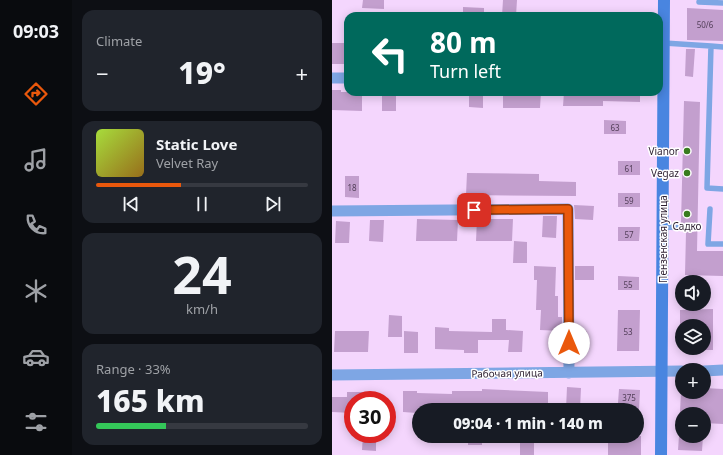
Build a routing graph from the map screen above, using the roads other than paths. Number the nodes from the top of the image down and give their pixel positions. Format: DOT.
graph roads {
  1 [pos="664,0"];
  2 [pos="699,2"];
  3 [pos="723,3"];
  4 [pos="664,43"];
  5 [pos="710,46"];
  6 [pos="723,47"];
  7 [pos="663,54"];
  8 [pos="332,78"];
  9 [pos="344,78"];
  10 [pos="661,96"];
  11 [pos="723,189"];
  12 [pos="710,209"];
  13 [pos="332,211"];
  14 [pos="663,227"];
  15 [pos="692,228"];
  16 [pos="723,244"];
  17 [pos="711,370"];
  18 [pos="723,370"];
  19 [pos="662,371"];
  20 [pos="675,371"];
  21 [pos="569,373"];
  22 [pos="332,375"];
  23 [pos="661,455"];
  1 -- 4 [label="street, Пензенская улица"];
  2 -- 3 [label="lane"];
  4 -- 5 [label="lane"];
  4 -- 7 [label="street, Пензенская улица"];
  5 -- 6 [label="lane"];
  5 -- 11 [label="lane"];
  8 -- 9 [label="street"];
  10 -- 14 [label="street, Пензенская улица"];
  12 -- 16 [label="lane"];
  13 -- 21 [label="street"];
  14 -- 15 [label="lane"];
  14 -- 19 [label="street, Пензенская улица"];
  17 -- 18 [label="street"];
  19 -- 20 [label="street, Рабочая улица"];
  19 -- 21 [label="street, Рабочая улица"];
  19 -- 23 [label="street, Пензенская улица"];
  21 -- 22 [label="street, Рабочая улица"];
}
